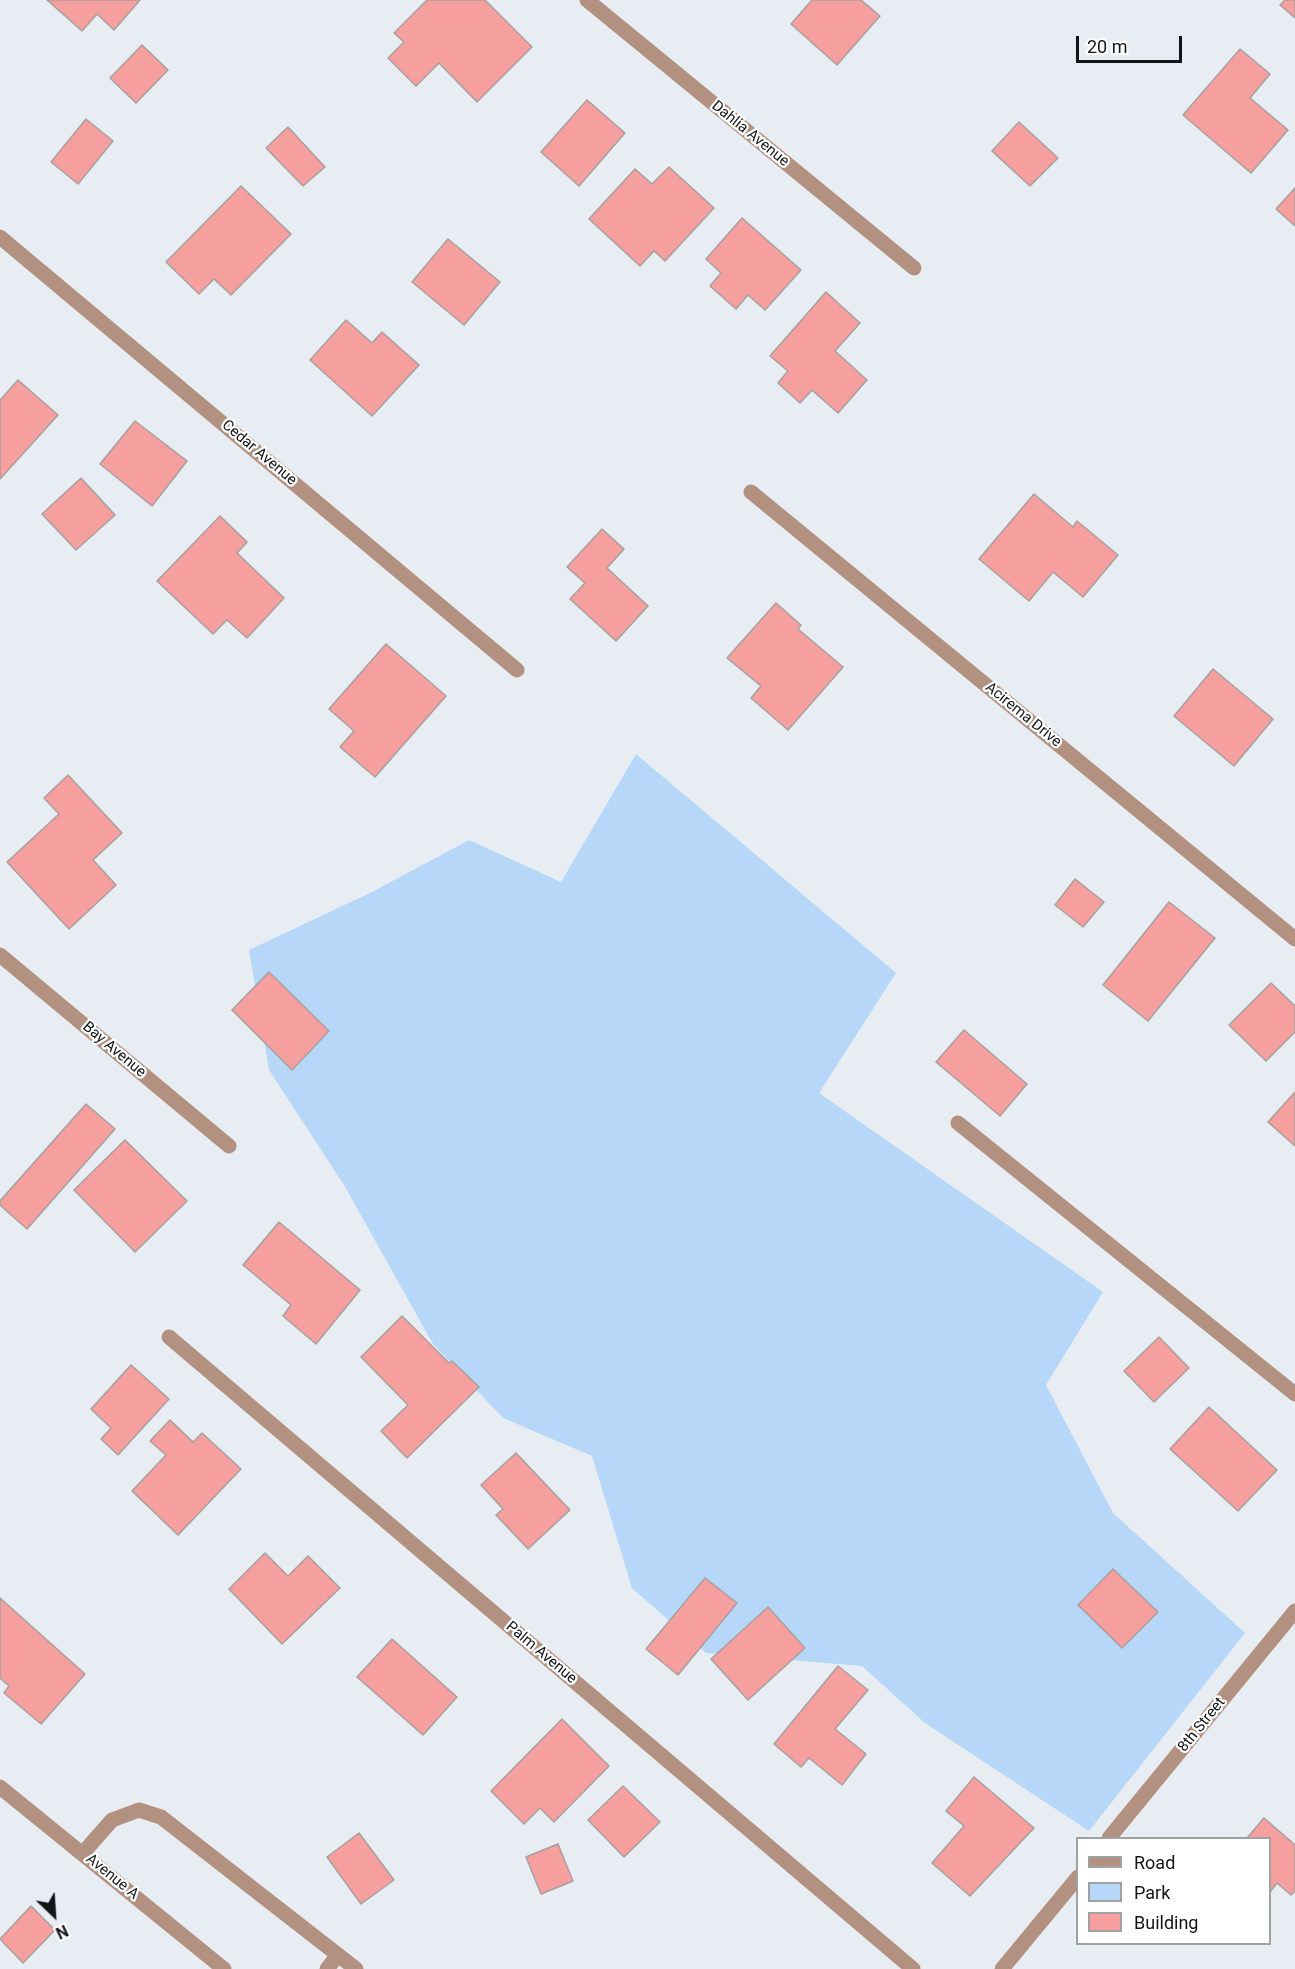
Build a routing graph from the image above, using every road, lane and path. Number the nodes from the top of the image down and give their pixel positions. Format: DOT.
graph roads {
  1 [pos="587,0"];
  2 [pos="0,237"];
  3 [pos="914,268"];
  4 [pos="751,492"];
  5 [pos="517,670"];
  6 [pos="1295,939"];
  7 [pos="0,955"];
  8 [pos="957,1123"];
  9 [pos="229,1146"];
  10 [pos="168,1337"];
  11 [pos="1295,1394"];
  12 [pos="1294,1616"];
  13 [pos="0,1787"];
  14 [pos="1111,1837"];
  15 [pos="83,1853"];
  16 [pos="1076,1877"];
  17 [pos="338,1955"];
  18 [pos="224,1969"];
  19 [pos="327,1969"];
  20 [pos="356,1969"];
  21 [pos="913,1969"];
  22 [pos="1002,1969"];
  1 -- 3 [label="street, Dahlia Avenue"];
  2 -- 5 [label="street, Cedar Avenue"];
  4 -- 6 [label="street, Acirema Drive"];
  7 -- 9 [label="street, Bay Avenue"];
  8 -- 11 [label="street"];
  10 -- 21 [label="street, Palm Avenue"];
  12 -- 14 [label="street, 8th Street"];
  13 -- 15 [label="street, Avenue A"];
  15 -- 17 [label="street"];
  15 -- 18 [label="street, Avenue A"];
  16 -- 22 [label="street"];
  17 -- 19 [label="street"];
  17 -- 20 [label="street"];
}
